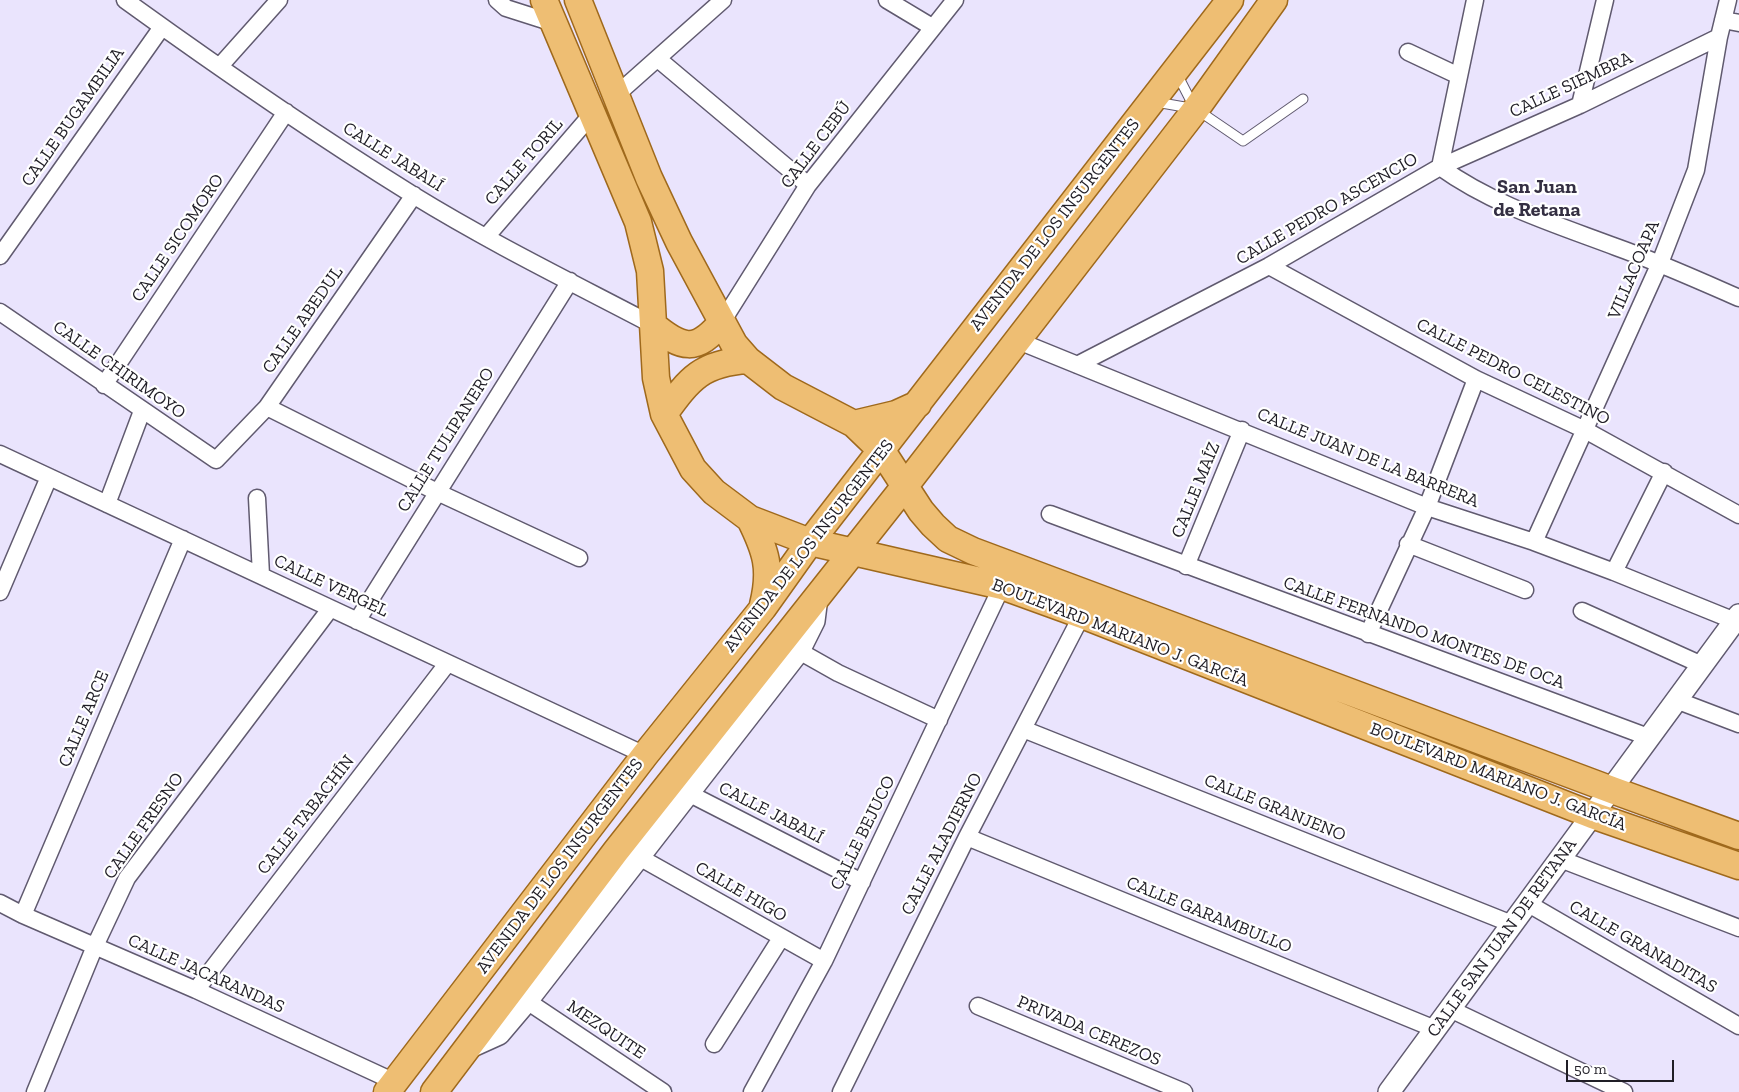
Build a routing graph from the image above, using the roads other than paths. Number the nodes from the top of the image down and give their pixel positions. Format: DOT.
graph roads {
  1 [pos="125,0"];
  2 [pos="279,0"];
  3 [pos="497,0"];
  4 [pos="578,0"];
  5 [pos="723,0"];
  6 [pos="887,0"];
  7 [pos="955,0"];
  8 [pos="1230,0"];
  9 [pos="1274,0"];
  10 [pos="1475,0"];
  11 [pos="1605,0"];
  12 [pos="1728,0"];
  13 [pos="548,12"];
  14 [pos="1723,20"];
  15 [pos="1739,23"];
  16 [pos="162,27"];
  17 [pos="932,27"];
  18 [pos="1718,37"];
  19 [pos="1408,52"];
  20 [pos="658,59"];
  21 [pos="220,66"];
  22 [pos="1175,70"];
  23 [pos="1459,76"];
  24 [pos="615,96"];
  25 [pos="1303,99"];
  26 [pos="1151,101"];
  27 [pos="1580,105"];
  28 [pos="1196,109"];
  29 [pos="286,112"];
  30 [pos="592,114"];
  31 [pos="1440,167"];
  32 [pos="808,185"];
  33 [pos="414,195"];
  34 [pos="486,236"];
  35 [pos="0,256"];
  36 [pos="1660,263"];
  37 [pos="1269,266"];
  38 [pos="570,281"];
  39 [pos="1739,298"];
  40 [pos="0,312"];
  41 [pos="722,322"];
  42 [pos="653,325"];
  43 [pos="1016,340"];
  44 [pos="748,360"];
  45 [pos="1077,365"];
  46 [pos="1476,380"];
  47 [pos="104,385"];
  48 [pos="918,403"];
  49 [pos="268,408"];
  50 [pos="142,411"];
  51 [pos="664,414"];
  52 [pos="854,424"];
  53 [pos="1242,430"];
  54 [pos="1585,430"];
  55 [pos="882,450"];
  56 [pos="0,454"];
  57 [pos="216,460"];
  58 [pos="1664,472"];
  59 [pos="49,477"];
  60 [pos="905,486"];
  61 [pos="437,492"];
  62 [pos="257,498"];
  63 [pos="107,504"];
  64 [pos="1427,507"];
  65 [pos="1050,514"];
  66 [pos="1739,515"];
  67 [pos="750,520"];
  68 [pos="183,539"];
  69 [pos="810,542"];
  70 [pos="1534,542"];
  71 [pos="1408,544"];
  72 [pos="852,552"];
  73 [pos="579,558"];
  74 [pos="1186,566"];
  75 [pos="1614,572"];
  76 [pos="260,575"];
  77 [pos="1002,586"];
  78 [pos="1524,590"];
  79 [pos="0,592"];
  80 [pos="817,597"];
  81 [pos="762,608"];
  82 [pos="330,609"];
  83 [pos="1582,611"];
  84 [pos="1082,615"];
  85 [pos="1737,618"];
  86 [pos="358,621"];
  87 [pos="1129,622"];
  88 [pos="1368,634"];
  89 [pos="799,652"];
  90 [pos="447,664"];
  91 [pos="1702,665"];
  92 [pos="1676,700"];
  93 [pos="939,720"];
  94 [pos="1739,724"];
  95 [pos="1023,729"];
  96 [pos="1648,737"];
  97 [pos="645,755"];
  98 [pos="1612,790"];
  99 [pos="688,793"];
  100 [pos="1592,815"];
  101 [pos="1739,836"];
  102 [pos="967,837"];
  103 [pos="639,857"];
  104 [pos="1560,859"];
  105 [pos="1739,866"];
  106 [pos="862,882"];
  107 [pos="0,903"];
  108 [pos="1526,904"];
  109 [pos="23,915"];
  110 [pos="1512,924"];
  111 [pos="1739,928"];
  112 [pos="781,938"];
  113 [pos="95,946"];
  114 [pos="824,962"];
  115 [pos="196,990"];
  116 [pos="527,1002"];
  117 [pos="978,1006"];
  118 [pos="1450,1009"];
  119 [pos="1739,1026"];
  120 [pos="1435,1029"];
  121 [pos="714,1044"];
  122 [pos="468,1048"];
  123 [pos="392,1087"];
  124 [pos="35,1092"];
  125 [pos="434,1092"];
  126 [pos="663,1092"];
  127 [pos="752,1092"];
  128 [pos="841,1092"];
  129 [pos="1184,1092"];
  130 [pos="1389,1092"];
  131 [pos="1624,1092"];
  1 -- 16 [label="street, CALLE JABALÍ"];
  2 -- 21 [label="street"];
  3 -- 13 [label="street"];
  4 -- 24 [label="main road, BOULEVARD MARIANO J. GARCÍA"];
  5 -- 20 [label="street"];
  6 -- 17 [label="street"];
  7 -- 17 [label="street, CALLE CEBÚ"];
  8 -- 22 [label="main road, AVENIDA DE LOS INSURGENTES"];
  9 -- 28 [label="main road, AVENIDA DE LOS INSURGENTES"];
  10 -- 23 [label="street"];
  11 -- 27 [label="street"];
  12 -- 14 [label="street, VILLACOAPA"];
  13 -- 30 [label="main road, BOULEVARD MARIANO J. GARCÍA"];
  14 -- 15 [label="street"];
  14 -- 18 [label="street, VILLACOAPA"];
  16 -- 21 [label="street, CALLE JABALÍ"];
  16 -- 35 [label="street, CALLE BUGAMBILIA"];
  17 -- 32 [label="street, CALLE CEBÚ"];
  18 -- 27 [label="street, CALLE SIEMBRA"];
  18 -- 36 [label="street, VILLACOAPA"];
  19 -- 23 [label="street"];
  20 -- 24 [label="street"];
  20 -- 32 [label="street"];
  21 -- 29 [label="street, CALLE JABALÍ"];
  22 -- 26 [label="main road, AVENIDA DE LOS INSURGENTES"];
  22 -- 28 [label="lane"];
  23 -- 31 [label="street"];
  24 -- 41 [label="main road, BOULEVARD MARIANO J. GARCÍA"];
  25 -- 28 [label="lane"];
  26 -- 28 [label="lane"];
  26 -- 48 [label="main road, AVENIDA DE LOS INSURGENTES"];
  27 -- 31 [label="street, CALLE SIEMBRA"];
  28 -- 43 [label="main road, AVENIDA DE LOS INSURGENTES"];
  29 -- 33 [label="street, CALLE JABALÍ"];
  29 -- 47 [label="street, CALLE SICOMORO"];
  30 -- 34 [label="street, CALLE TORIL"];
  30 -- 42 [label="main road, BOULEVARD MARIANO J. GARCÍA"];
  31 -- 36 [label="street, CALLE PEDRO ASCENCIO"];
  31 -- 37 [label="street, CALLE PEDRO ASCENCIO"];
  32 -- 41 [label="street, CALLE CEBÚ"];
  33 -- 34 [label="street, CALLE JABALÍ"];
  33 -- 49 [label="street, CALLE ABEDUL"];
  34 -- 38 [label="street, CALLE JABALÍ"];
  36 -- 39 [label="street, CALLE PEDRO ASCENCIO"];
  36 -- 54 [label="street, VILLACOAPA"];
  37 -- 45 [label="street, CALLE PEDRO ASCENCIO"];
  37 -- 46 [label="street, CALLE PEDRO CELESTINO"];
  38 -- 42 [label="street, CALLE JABALÍ"];
  38 -- 61 [label="street, CALLE TULIPANERO"];
  40 -- 47 [label="street, CALLE CHIRIMOYO"];
  41 -- 42 [label="main road"];
  41 -- 44 [label="main road, BOULEVARD MARIANO J. GARCÍA"];
  42 -- 51 [label="main road, BOULEVARD MARIANO J. GARCÍA"];
  43 -- 45 [label="street, CALLE JUAN DE LA BARRERA"];
  43 -- 60 [label="main road, AVENIDA DE LOS INSURGENTES"];
  44 -- 51 [label="main road"];
  44 -- 52 [label="main road, BOULEVARD MARIANO J. GARCÍA"];
  45 -- 53 [label="street, CALLE JUAN DE LA BARRERA"];
  46 -- 54 [label="street, CALLE PEDRO CELESTINO"];
  46 -- 64 [label="street"];
  47 -- 50 [label="street, CALLE CHIRIMOYO"];
  48 -- 52 [label="main road"];
  48 -- 55 [label="main road, AVENIDA DE LOS INSURGENTES"];
  49 -- 57 [label="street, CALLE ABEDUL"];
  49 -- 61 [label="street"];
  50 -- 57 [label="street, CALLE CHIRIMOYO"];
  50 -- 63 [label="street"];
  51 -- 67 [label="main road, BOULEVARD MARIANO J. GARCÍA"];
  52 -- 55 [label="main road, BOULEVARD MARIANO J. GARCÍA"];
  53 -- 64 [label="street, CALLE JUAN DE LA BARRERA"];
  53 -- 74 [label="street, CALLE MAÍZ"];
  54 -- 58 [label="street, CALLE PEDRO CELESTINO"];
  54 -- 70 [label="street, VILLACOAPA"];
  55 -- 60 [label="main road, BOULEVARD MARIANO J. GARCÍA"];
  55 -- 69 [label="main road, AVENIDA DE LOS INSURGENTES"];
  56 -- 59 [label="street, CALLE VERGEL"];
  58 -- 66 [label="street, CALLE PEDRO CELESTINO"];
  58 -- 75 [label="street"];
  59 -- 63 [label="street, CALLE VERGEL"];
  59 -- 79 [label="street"];
  60 -- 72 [label="main road, AVENIDA DE LOS INSURGENTES"];
  60 -- 87 [label="main road, BOULEVARD MARIANO J. GARCÍA"];
  61 -- 73 [label="street"];
  61 -- 86 [label="street, CALLE TULIPANERO"];
  62 -- 76 [label="street"];
  63 -- 68 [label="street, CALLE VERGEL"];
  64 -- 70 [label="street, CALLE JUAN DE LA BARRERA"];
  64 -- 71 [label="street"];
  65 -- 74 [label="street, CALLE FERNANDO MONTES DE OCA"];
  67 -- 69 [label="main road, BOULEVARD MARIANO J. GARCÍA"];
  67 -- 81 [label="main road"];
  68 -- 76 [label="street, CALLE VERGEL"];
  68 -- 109 [label="street, CALLE ARCE"];
  69 -- 72 [label="main road, BOULEVARD MARIANO J. GARCÍA"];
  69 -- 81 [label="main road, AVENIDA DE LOS INSURGENTES"];
  70 -- 75 [label="street, CALLE JUAN DE LA BARRERA"];
  71 -- 78 [label="street"];
  71 -- 88 [label="street"];
  72 -- 77 [label="main road, BOULEVARD MARIANO J. GARCÍA"];
  72 -- 80 [label="main road, AVENIDA DE LOS INSURGENTES"];
  74 -- 88 [label="street, CALLE FERNANDO MONTES DE OCA"];
  75 -- 85 [label="street, CALLE JUAN DE LA BARRERA"];
  76 -- 82 [label="street, CALLE VERGEL"];
  77 -- 84 [label="main road, BOULEVARD MARIANO J. GARCÍA"];
  77 -- 93 [label="street, CALLE BEJUCO"];
  80 -- 89 [label="street"];
  80 -- 122 [label="main road, AVENIDA DE LOS INSURGENTES"];
  81 -- 97 [label="main road, AVENIDA DE LOS INSURGENTES"];
  82 -- 86 [label="street, CALLE VERGEL"];
  82 -- 113 [label="street, CALLE FRESNO"];
  83 -- 91 [label="street"];
  84 -- 87 [label="main road, BOULEVARD MARIANO J. GARCÍA"];
  84 -- 95 [label="street, CALLE ALADIERNO"];
  85 -- 91 [label="street, CALLE SAN JUAN DE RETANA"];
  86 -- 90 [label="street, CALLE VERGEL"];
  87 -- 98 [label="main road, BOULEVARD MARIANO J. GARCÍA"];
  87 -- 100 [label="main road, BOULEVARD MARIANO J. GARCÍA"];
  88 -- 96 [label="street, CALLE FERNANDO MONTES DE OCA"];
  89 -- 93 [label="street"];
  89 -- 99 [label="street"];
  90 -- 97 [label="street, CALLE VERGEL"];
  90 -- 115 [label="street, CALLE TABACHÍN"];
  91 -- 92 [label="street, CALLE SAN JUAN DE RETANA"];
  92 -- 94 [label="street"];
  92 -- 96 [label="street, CALLE SAN JUAN DE RETANA"];
  93 -- 106 [label="street, CALLE BEJUCO"];
  95 -- 102 [label="street, CALLE ALADIERNO"];
  95 -- 110 [label="street, CALLE GRANJENO"];
  96 -- 98 [label="street, CALLE SAN JUAN DE RETANA"];
  97 -- 123 [label="main road, AVENIDA DE LOS INSURGENTES"];
  98 -- 100 [label="street, CALLE SAN JUAN DE RETANA"];
  98 -- 101 [label="main road, BOULEVARD MARIANO J. GARCÍA"];
  99 -- 103 [label="street"];
  99 -- 106 [label="street, CALLE JABALÍ"];
  100 -- 104 [label="street, CALLE SAN JUAN DE RETANA"];
  100 -- 105 [label="main road, BOULEVARD MARIANO J. GARCÍA"];
  102 -- 120 [label="street, CALLE GARAMBULLO"];
  102 -- 128 [label="street, CALLE ALADIERNO"];
  103 -- 112 [label="street, CALLE HIGO"];
  103 -- 116 [label="street"];
  104 -- 108 [label="street, CALLE SAN JUAN DE RETANA"];
  104 -- 111 [label="street"];
  106 -- 114 [label="street, CALLE BEJUCO"];
  107 -- 109 [label="street, CALLE JACARANDAS"];
  108 -- 110 [label="street, CALLE SAN JUAN DE RETANA"];
  108 -- 119 [label="street, CALLE GRANADITAS"];
  109 -- 113 [label="street, CALLE JACARANDAS"];
  110 -- 118 [label="street, CALLE SAN JUAN DE RETANA"];
  112 -- 114 [label="street, CALLE HIGO"];
  112 -- 121 [label="street"];
  113 -- 115 [label="street, CALLE JACARANDAS"];
  113 -- 124 [label="street, CALLE FRESNO"];
  114 -- 127 [label="street, CALLE BEJUCO"];
  115 -- 123 [label="street, CALLE JACARANDAS"];
  116 -- 122 [label="street"];
  116 -- 126 [label="street, MEZQUITE"];
  117 -- 129 [label="street, PRIVADA CEREZOS"];
  118 -- 120 [label="street, CALLE SAN JUAN DE RETANA"];
  118 -- 131 [label="street"];
  120 -- 130 [label="street, CALLE SAN JUAN DE RETANA"];
  122 -- 125 [label="main road, AVENIDA DE LOS INSURGENTES"];
}
